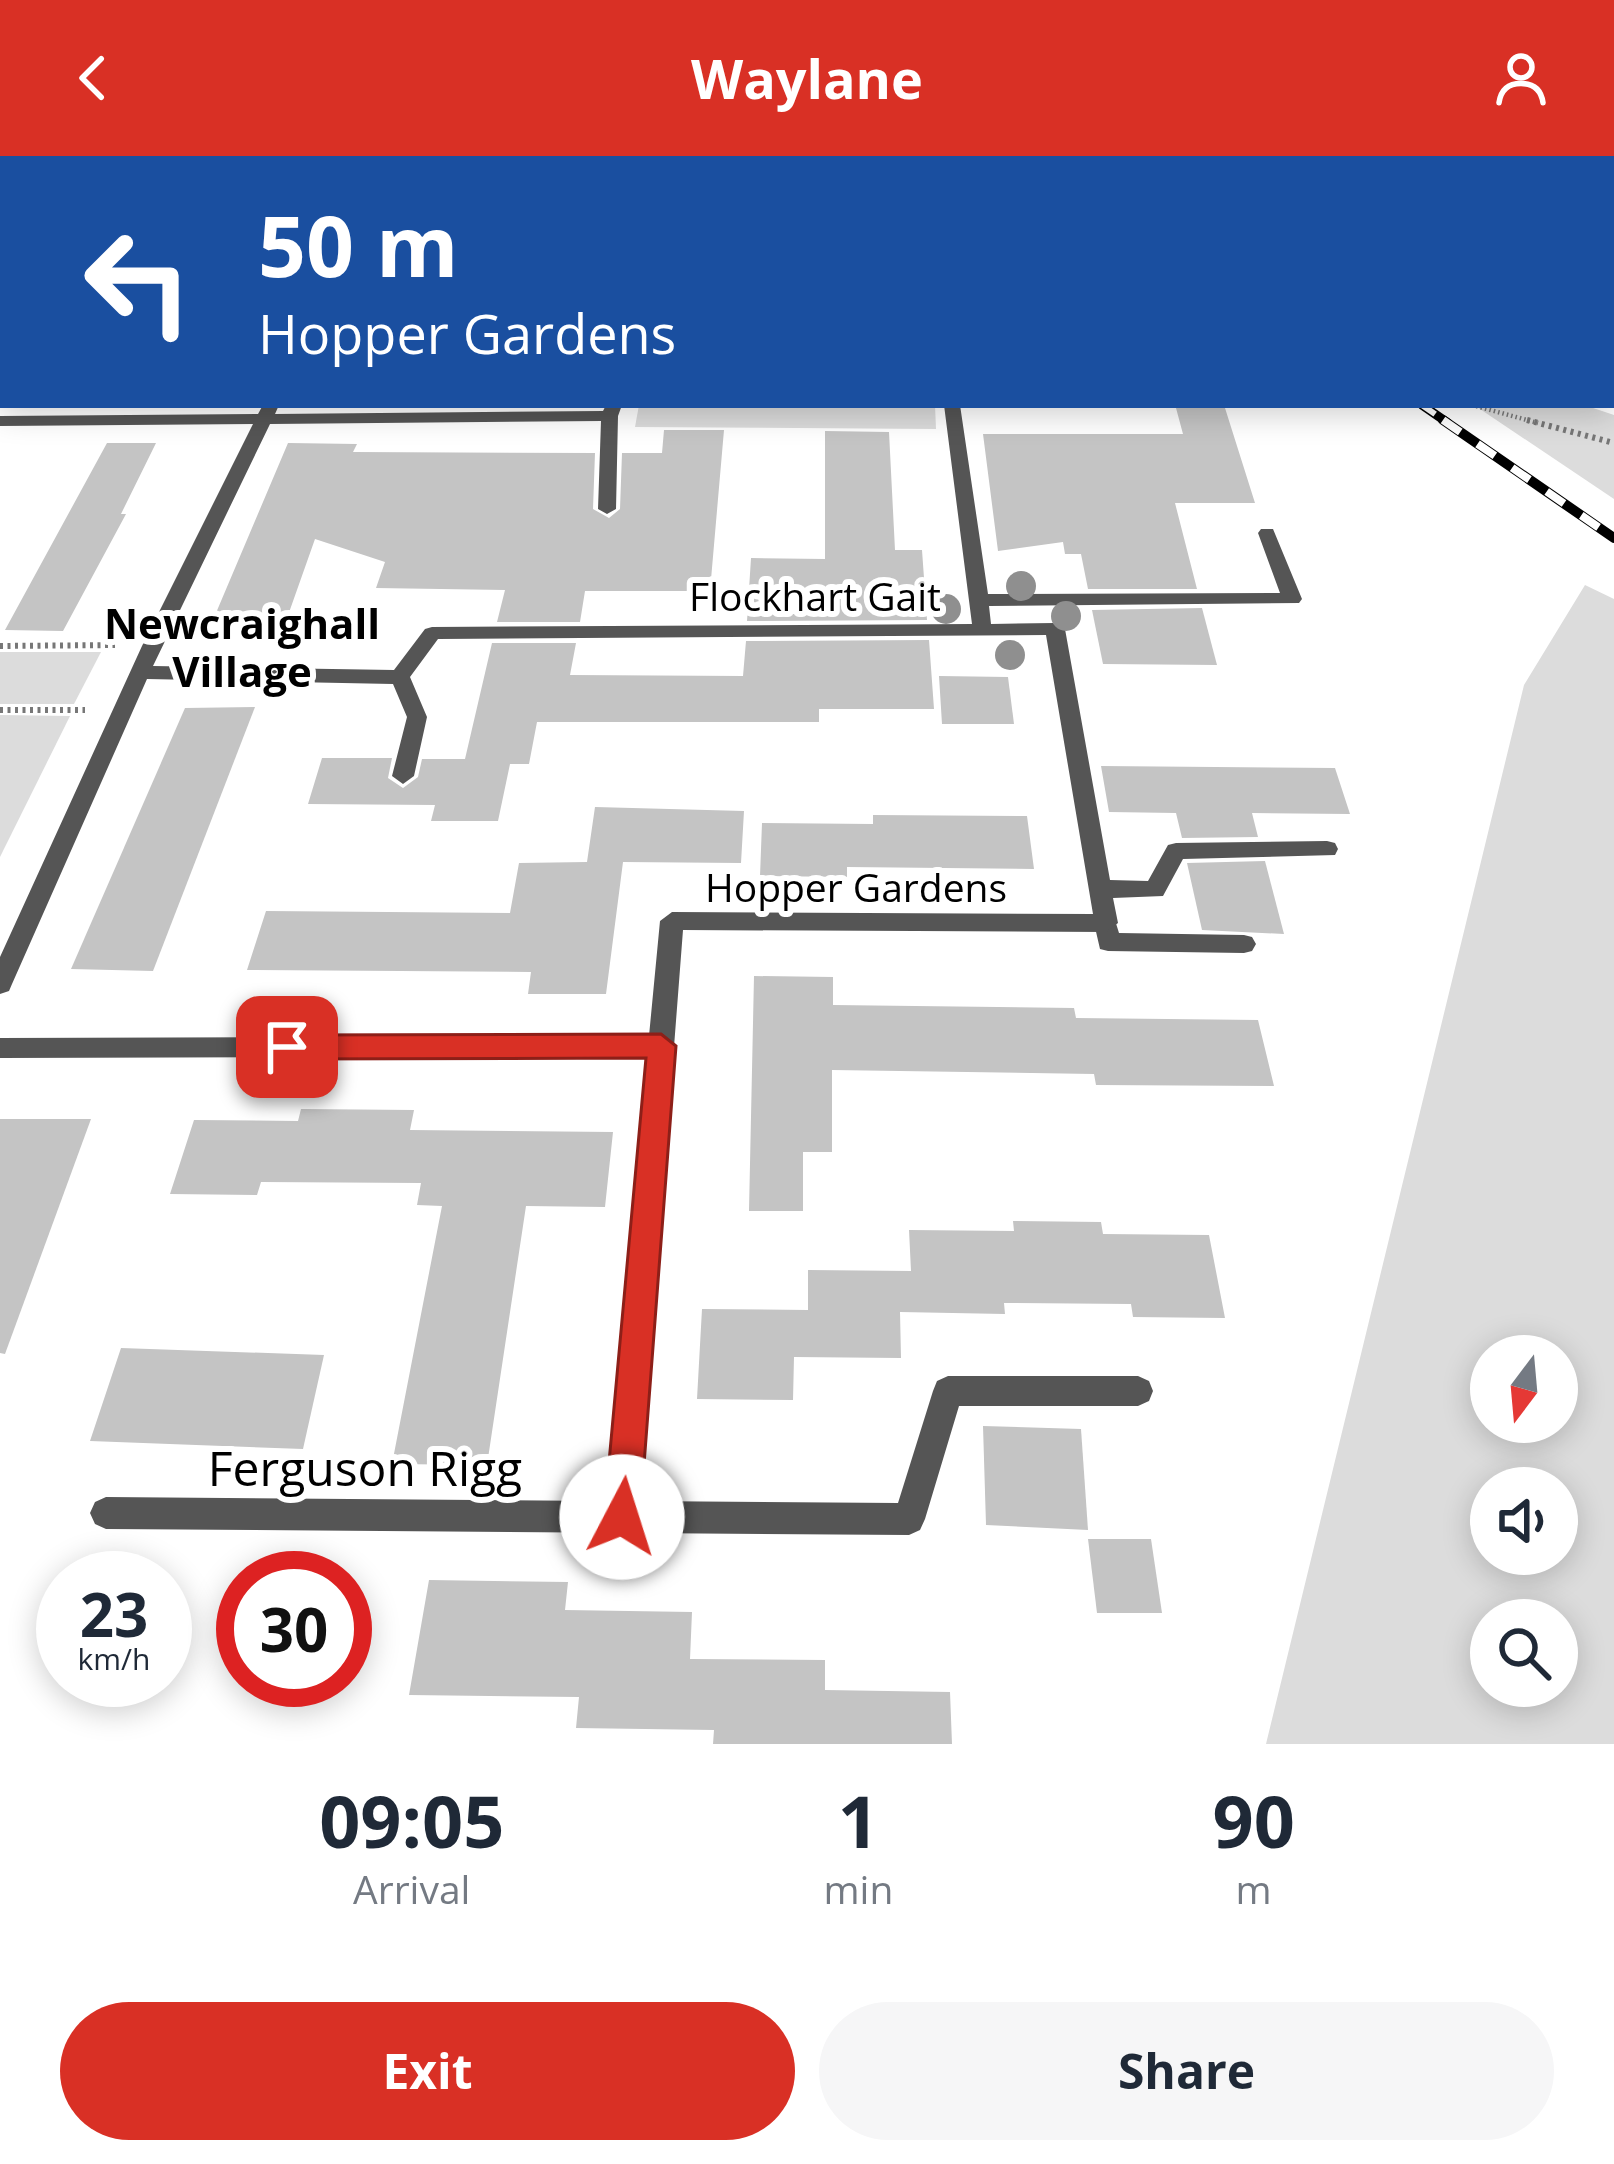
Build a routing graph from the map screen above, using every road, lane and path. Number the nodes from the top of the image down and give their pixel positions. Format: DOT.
graph roads {
  1 [pos="952,408"];
  2 [pos="1483,408"];
  3 [pos="268,411"];
  4 [pos="612,411"];
  5 [pos="0,421"];
  6 [pos="1614,443"];
  7 [pos="607,509"];
  8 [pos="1268,532"];
  9 [pos="979,600"];
  10 [pos="982,630"];
  11 [pos="0,646"];
  12 [pos="152,646"];
  13 [pos="140,672"];
  14 [pos="400,677"];
  15 [pos="403,776"];
  16 [pos="1327,849"];
  17 [pos="1100,889"];
  18 [pos="1106,923"];
  19 [pos="1244,944"];
  20 [pos="0,984"];
  21 [pos="661,1046"];
  22 [pos="0,1048"];
  23 [pos="1138,1391"];
  24 [pos="106,1513"];
  25 [pos="622,1517"];
  1 -- 9 [label="street"];
  2 -- 6 [label="path"];
  3 -- 4 [label="street"];
  3 -- 5 [label="street"];
  3 -- 12 [label="street"];
  4 -- 7 [label="street"];
  8 -- 9 [label="street, Flockhart Gait"];
  9 -- 10 [label="street, Flockhart Gait"];
  10 -- 14 [label="street, Flockhart Gait"];
  10 -- 17 [label="street"];
  11 -- 12 [label="path"];
  12 -- 13 [label="street"];
  13 -- 14 [label="street"];
  13 -- 20 [label="street"];
  14 -- 15 [label="street"];
  16 -- 17 [label="street"];
  17 -- 18 [label="street"];
  18 -- 19 [label="street, Hopper Gardens"];
  18 -- 21 [label="street, Hopper Gardens"];
  21 -- 22 [label="street"];
  21 -- 25 [label="street"];
  23 -- 25 [label="street, Ferguson Rigg"];
  24 -- 25 [label="street, Ferguson Rigg"];
}
